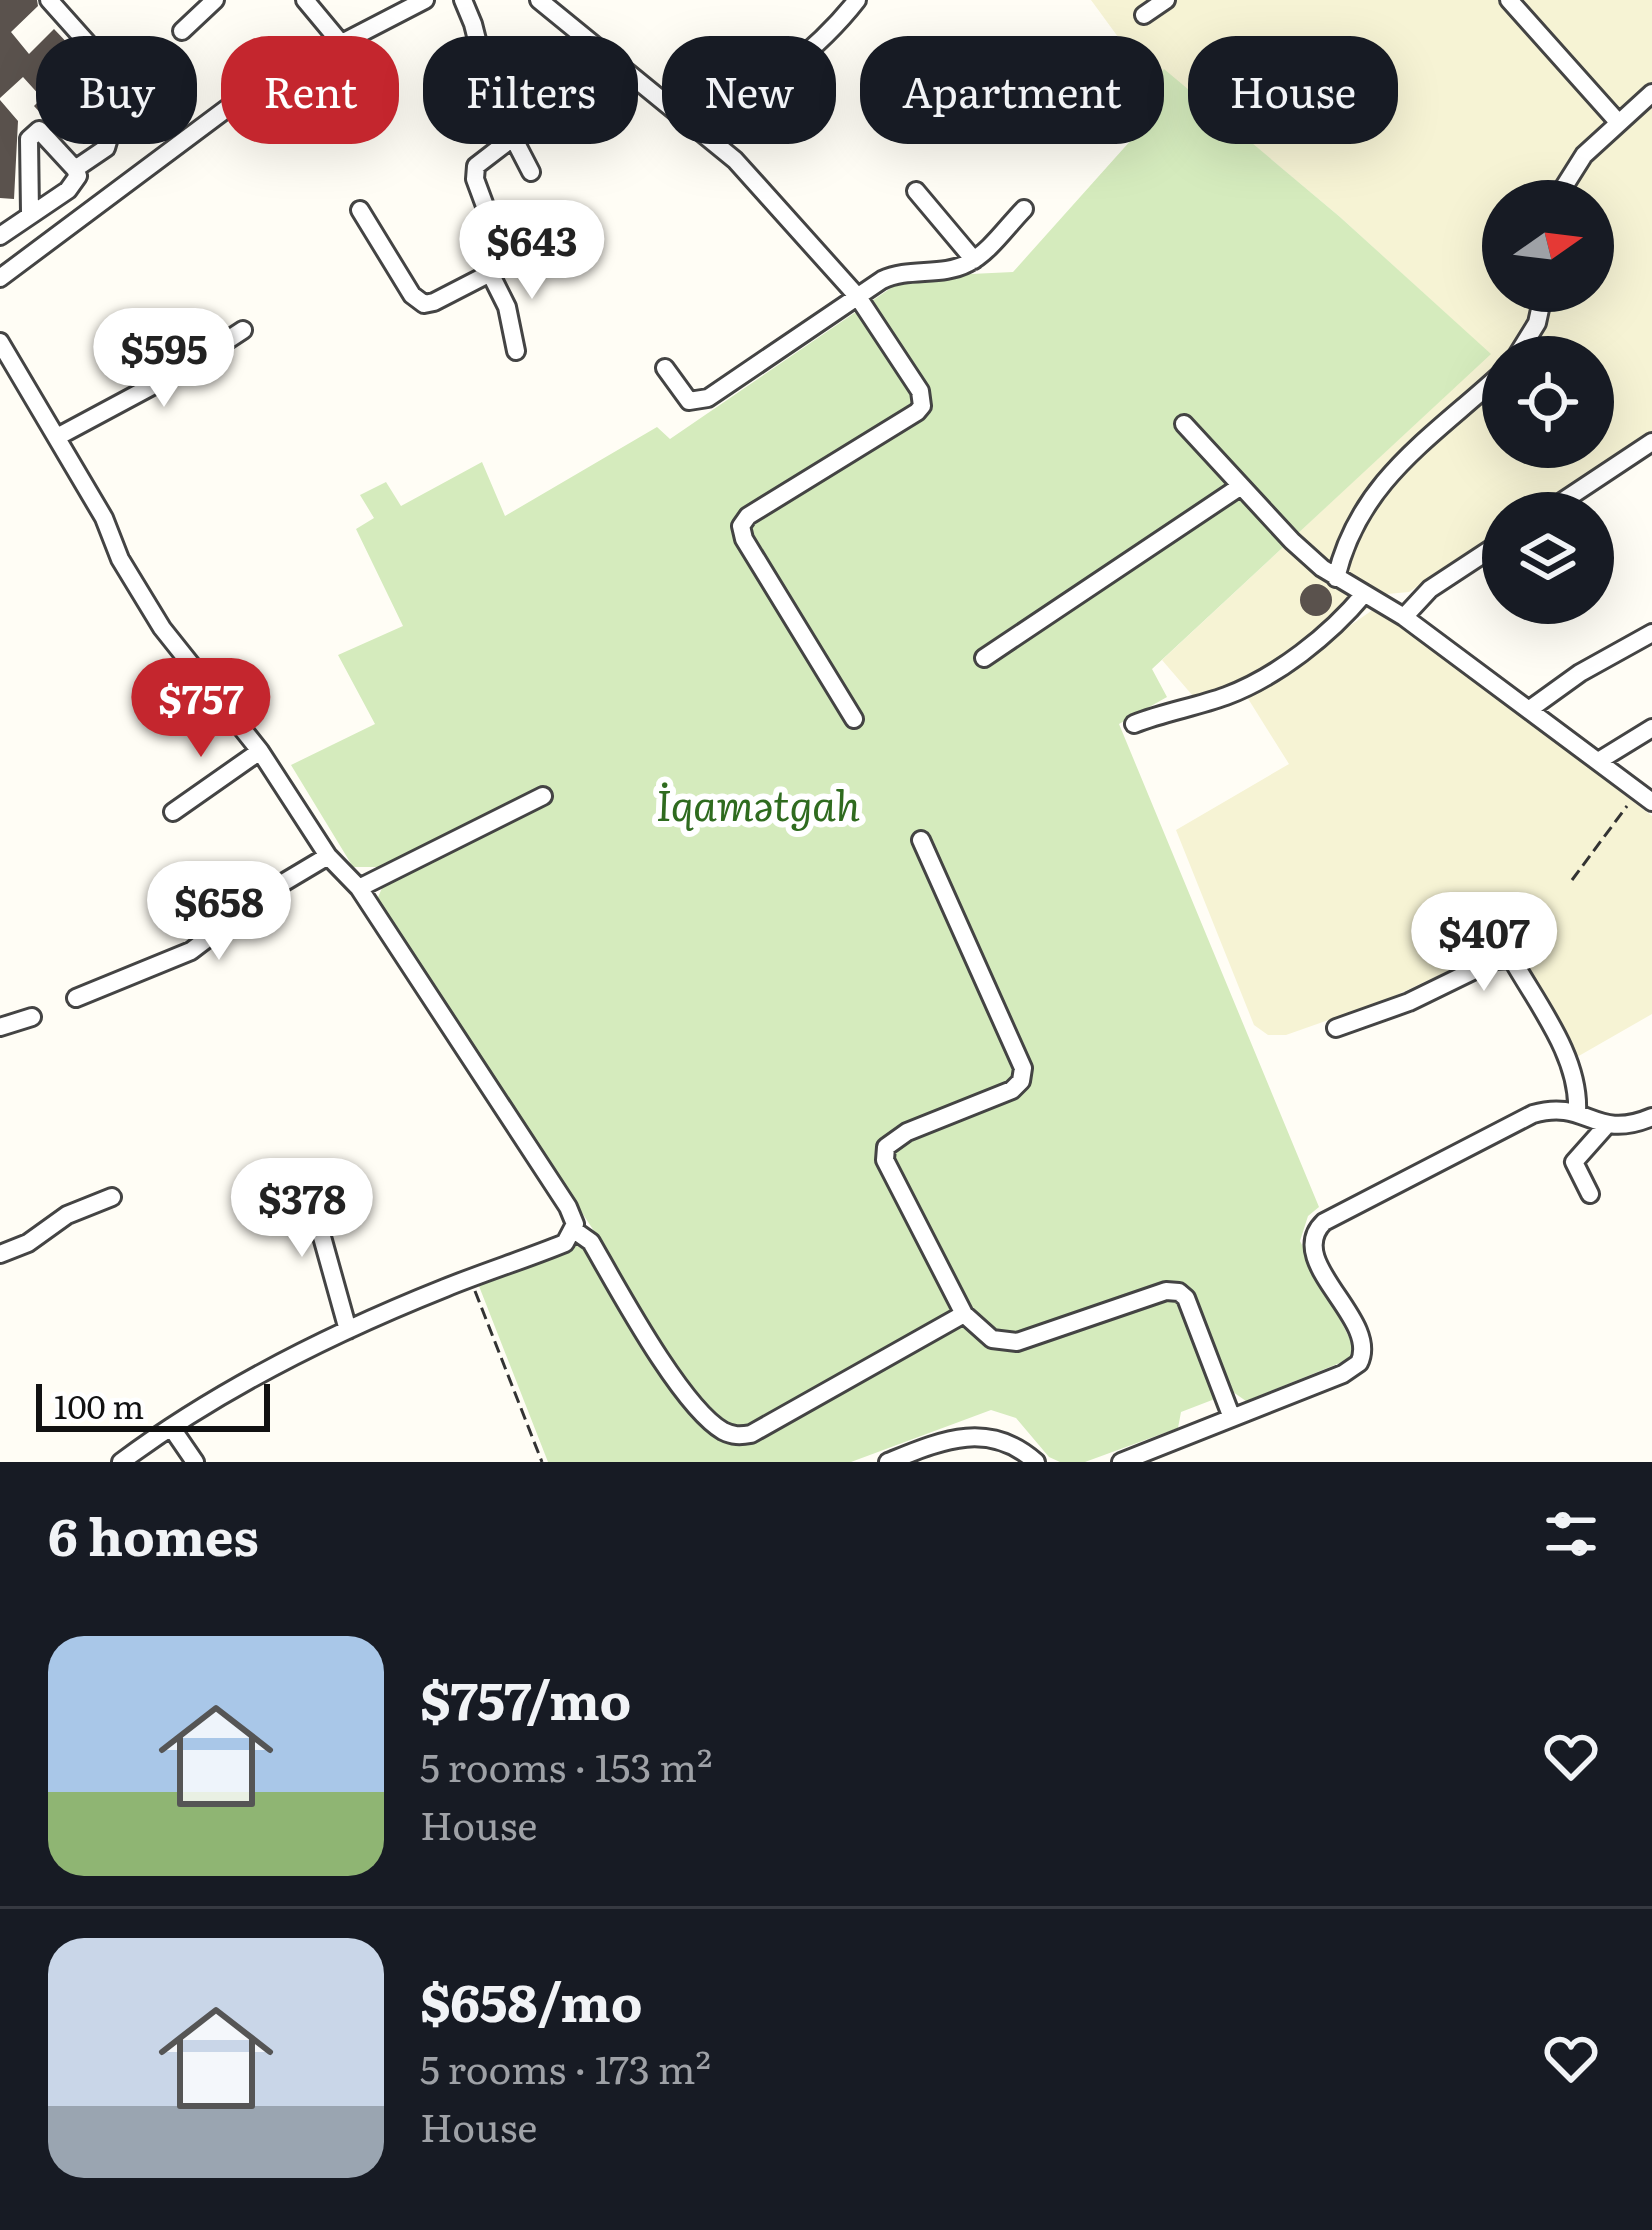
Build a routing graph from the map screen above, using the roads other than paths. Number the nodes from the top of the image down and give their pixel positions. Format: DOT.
graph roads {
  1 [pos="49,0"];
  2 [pos="215,0"];
  3 [pos="304,0"];
  4 [pos="425,0"];
  5 [pos="463,0"];
  6 [pos="539,0"];
  7 [pos="857,0"];
  8 [pos="1166,0"];
  9 [pos="1509,0"];
  10 [pos="1144,15"];
  11 [pos="182,31"];
  12 [pos="335,36"];
  13 [pos="352,36"];
  14 [pos="476,36"];
  15 [pos="826,36"];
  16 [pos="1652,93"];
  17 [pos="662,98"];
  18 [pos="221,113"];
  19 [pos="1618,122"];
  20 [pos="505,144"];
  21 [pos="514,144"];
  22 [pos="715,144"];
  23 [pos="75,169"];
  24 [pos="531,172"];
  25 [pos="1568,180"];
  26 [pos="916,191"];
  27 [pos="1024,208"];
  28 [pos="360,210"];
  29 [pos="30,212"];
  30 [pos="0,214"];
  31 [pos="0,236"];
  32 [pos="974,260"];
  33 [pos="490,273"];
  34 [pos="0,278"];
  35 [pos="858,297"];
  36 [pos="243,330"];
  37 [pos="0,342"];
  38 [pos="516,351"];
  39 [pos="665,368"];
  40 [pos="1482,391"];
  41 [pos="1184,424"];
  42 [pos="57,437"];
  43 [pos="1652,442"];
  44 [pos="1241,486"];
  45 [pos="1577,492"];
  46 [pos="1482,555"];
  47 [pos="1336,578"];
  48 [pos="1364,594"];
  49 [pos="1404,617"];
  50 [pos="1652,633"];
  51 [pos="984,658"];
  52 [pos="1530,709"];
  53 [pos="854,719"];
  54 [pos="1134,724"];
  55 [pos="1652,728"];
  56 [pos="260,751"];
  57 [pos="1600,760"];
  58 [pos="543,796"];
  59 [pos="1646,796"];
  60 [pos="173,812"];
  61 [pos="921,840"];
  62 [pos="328,856"];
  63 [pos="359,889"];
  64 [pos="76,998"];
  65 [pos="32,1017"];
  66 [pos="0,1028"];
  67 [pos="1336,1028"];
  68 [pos="1577,1112"];
  69 [pos="1652,1117"];
  70 [pos="1606,1126"];
  71 [pos="305,1176"];
  72 [pos="1590,1194"];
  73 [pos="112,1197"];
  74 [pos="574,1230"];
  75 [pos="0,1254"];
  76 [pos="964,1314"];
  77 [pos="348,1330"];
  78 [pos="1232,1418"];
  79 [pos="171,1427"];
  80 [pos="121,1462"];
  81 [pos="195,1462"];
  82 [pos="888,1462"];
  83 [pos="1036,1462"];
  84 [pos="1121,1462"];
  1 -- 23 [label="street"];
  2 -- 11 [label="street"];
  3 -- 12 [label="street"];
  4 -- 13 [label="street"];
  5 -- 14 [label="street"];
  6 -- 17 [label="street"];
  7 -- 15 [label="street"];
  8 -- 10 [label="street"];
  9 -- 19 [label="street"];
  16 -- 19 [label="street"];
  18 -- 34 [label="street"];
  19 -- 25 [label="street"];
  20 -- 33 [label="street"];
  21 -- 24 [label="street"];
  22 -- 35 [label="street"];
  23 -- 29 [label="street"];
  23 -- 29 [label="street"];
  26 -- 32 [label="street"];
  27 -- 32 [label="street"];
  28 -- 33 [label="street"];
  29 -- 30 [label="street"];
  29 -- 31 [label="street"];
  32 -- 35 [label="street"];
  33 -- 38 [label="street"];
  35 -- 39 [label="street"];
  35 -- 53 [label="street"];
  36 -- 42 [label="street"];
  37 -- 42 [label="street"];
  40 -- 47 [label="street"];
  41 -- 44 [label="street"];
  42 -- 56 [label="street"];
  43 -- 45 [label="street"];
  44 -- 47 [label="street"];
  44 -- 51 [label="street"];
  46 -- 49 [label="street"];
  47 -- 48 [label="street"];
  48 -- 49 [label="street"];
  48 -- 54 [label="street"];
  49 -- 52 [label="street"];
  50 -- 52 [label="street"];
  52 -- 57 [label="street"];
  55 -- 57 [label="street"];
  56 -- 60 [label="street"];
  56 -- 62 [label="street"];
  57 -- 59 [label="street"];
  58 -- 63 [label="street"];
  61 -- 76 [label="street"];
  62 -- 63 [label="street"];
  62 -- 64 [label="street"];
  63 -- 74 [label="street"];
  65 -- 66 [label="street"];
  67 -- 68 [label="street"];
  68 -- 70 [label="street"];
  68 -- 78 [label="street"];
  69 -- 70 [label="street"];
  70 -- 72 [label="street"];
  71 -- 77 [label="street"];
  73 -- 75 [label="street"];
  74 -- 76 [label="street"];
  74 -- 77 [label="street"];
  76 -- 78 [label="street"];
  77 -- 79 [label="street"];
  78 -- 84 [label="street"];
  79 -- 80 [label="street"];
  79 -- 81 [label="street"];
  82 -- 83 [label="street"];
}
